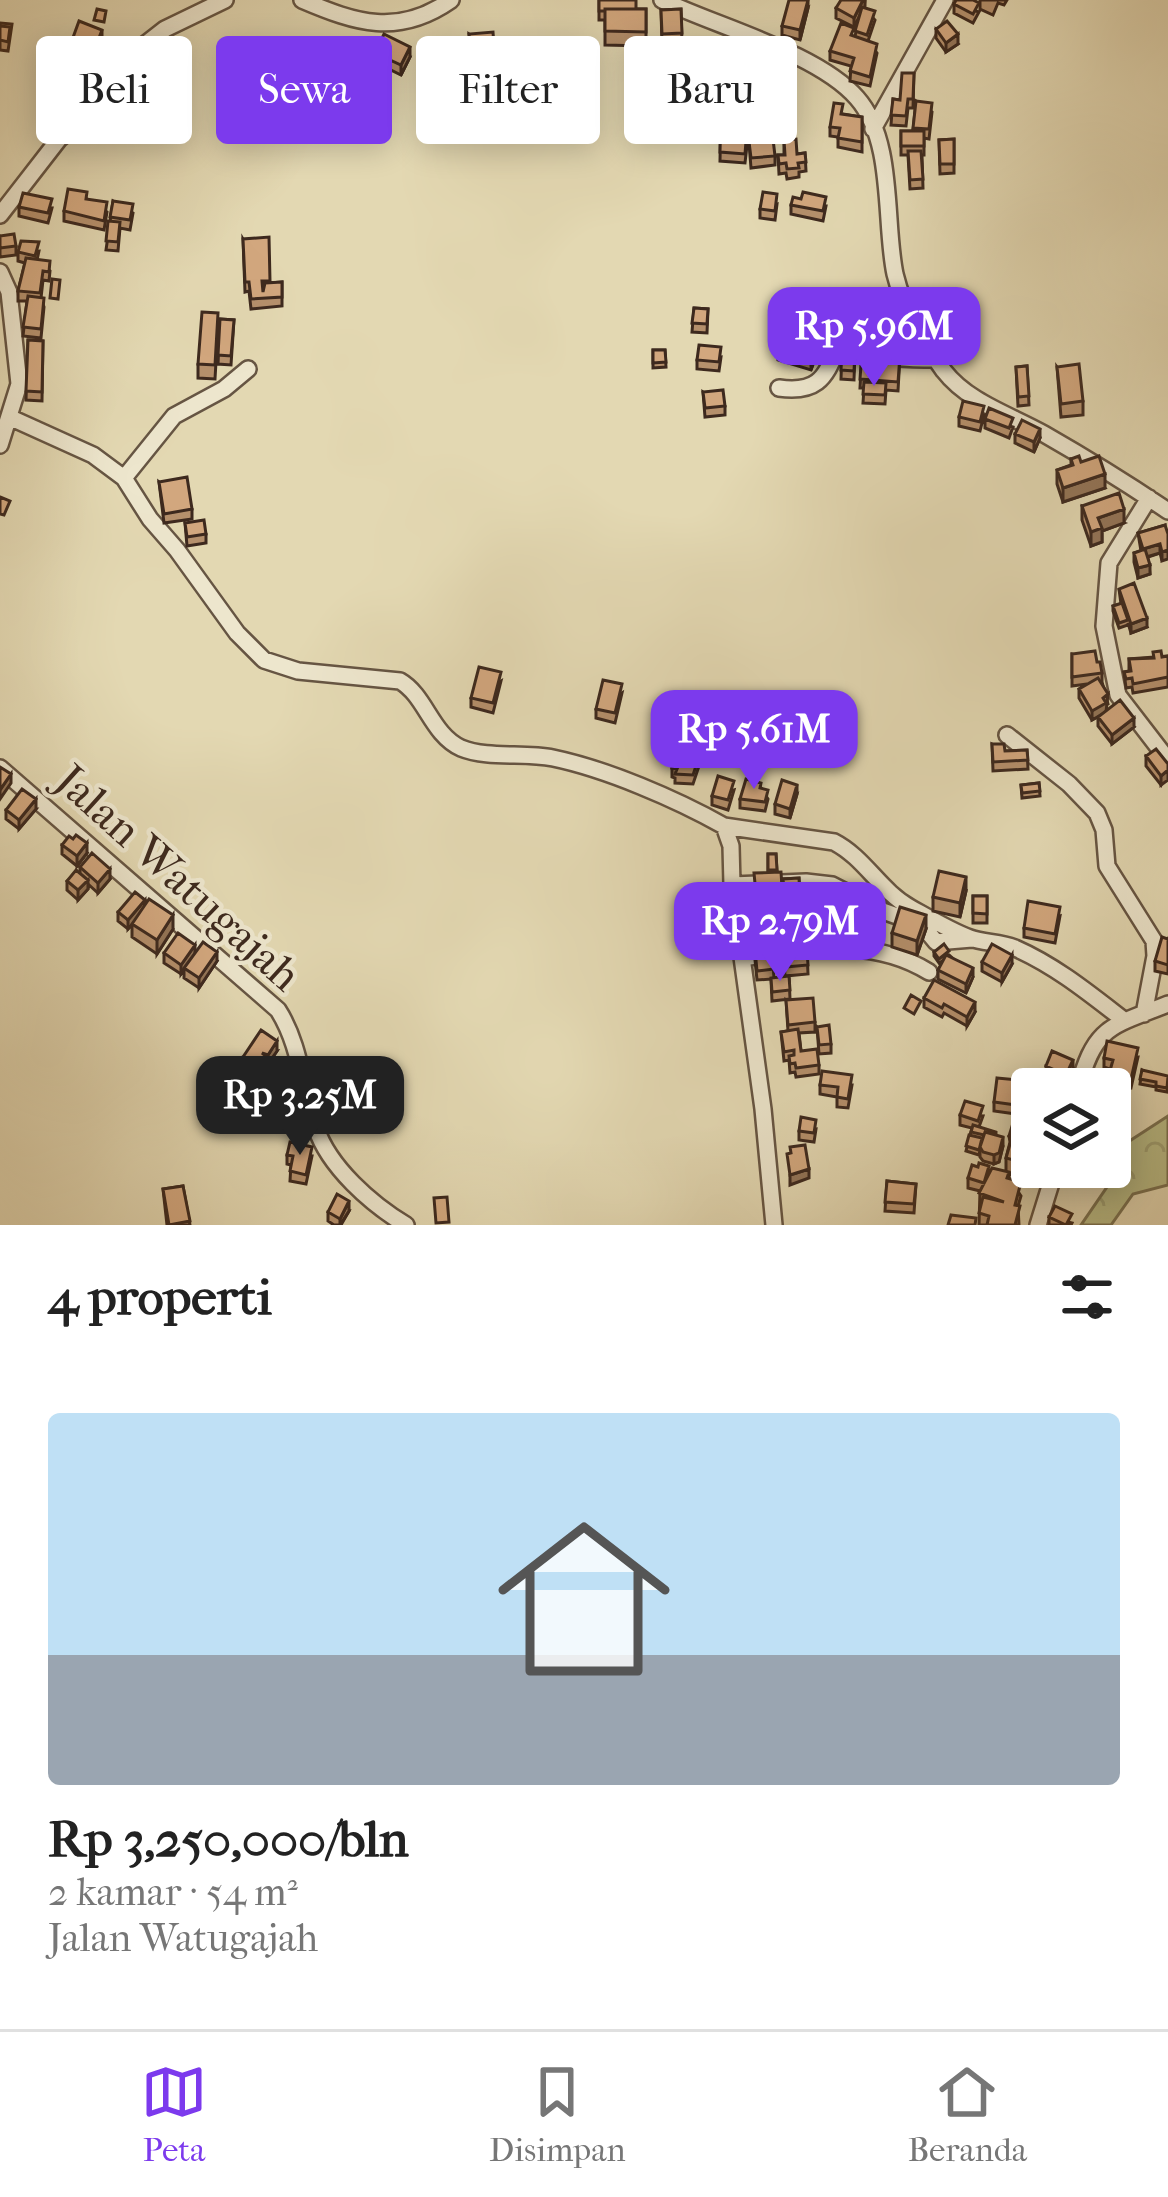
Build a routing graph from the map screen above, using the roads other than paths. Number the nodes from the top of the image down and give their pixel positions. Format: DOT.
graph roads {
  1 [pos="225,0"];
  2 [pos="302,0"];
  3 [pos="451,0"];
  4 [pos="662,0"];
  5 [pos="945,0"];
  6 [pos="873,129"];
  7 [pos="0,215"];
  8 [pos="0,272"];
  9 [pos="789,324"];
  10 [pos="837,349"];
  11 [pos="936,359"];
  12 [pos="248,369"];
  13 [pos="779,388"];
  14 [pos="9,417"];
  15 [pos="0,445"];
  16 [pos="124,478"];
  17 [pos="1150,498"];
  18 [pos="1168,511"];
  19 [pos="1006,735"];
  20 [pos="1168,760"];
  21 [pos="0,768"];
  22 [pos="724,826"];
  23 [pos="732,885"];
  24 [pos="972,939"];
  25 [pos="742,958"];
  26 [pos="929,972"];
  27 [pos="1168,1004"];
  28 [pos="1144,1014"];
  29 [pos="1124,1021"];
  30 [pos="1085,1068"];
  31 [pos="1049,1188"];
  32 [pos="398,1223"];
  33 [pos="774,1225"];
  34 [pos="1038,1225"];
  1 -- 7 [label="street"];
  2 -- 3 [label="street"];
  4 -- 6 [label="street"];
  5 -- 6 [label="street"];
  6 -- 11 [label="street"];
  8 -- 14 [label="street"];
  9 -- 10 [label="street"];
  10 -- 11 [label="street"];
  10 -- 13 [label="street"];
  11 -- 17 [label="street"];
  12 -- 16 [label="street"];
  14 -- 15 [label="street"];
  14 -- 16 [label="street"];
  16 -- 22 [label="street"];
  17 -- 18 [label="street"];
  17 -- 20 [label="street"];
  19 -- 28 [label="street"];
  21 -- 32 [label="street, Jalan Watugajah"];
  22 -- 23 [label="street"];
  22 -- 24 [label="street"];
  23 -- 24 [label="street"];
  23 -- 25 [label="street"];
  24 -- 29 [label="street"];
  25 -- 26 [label="street"];
  25 -- 33 [label="street"];
  27 -- 28 [label="street"];
  28 -- 29 [label="street"];
  29 -- 30 [label="street"];
  31 -- 34 [label="street"];
}
